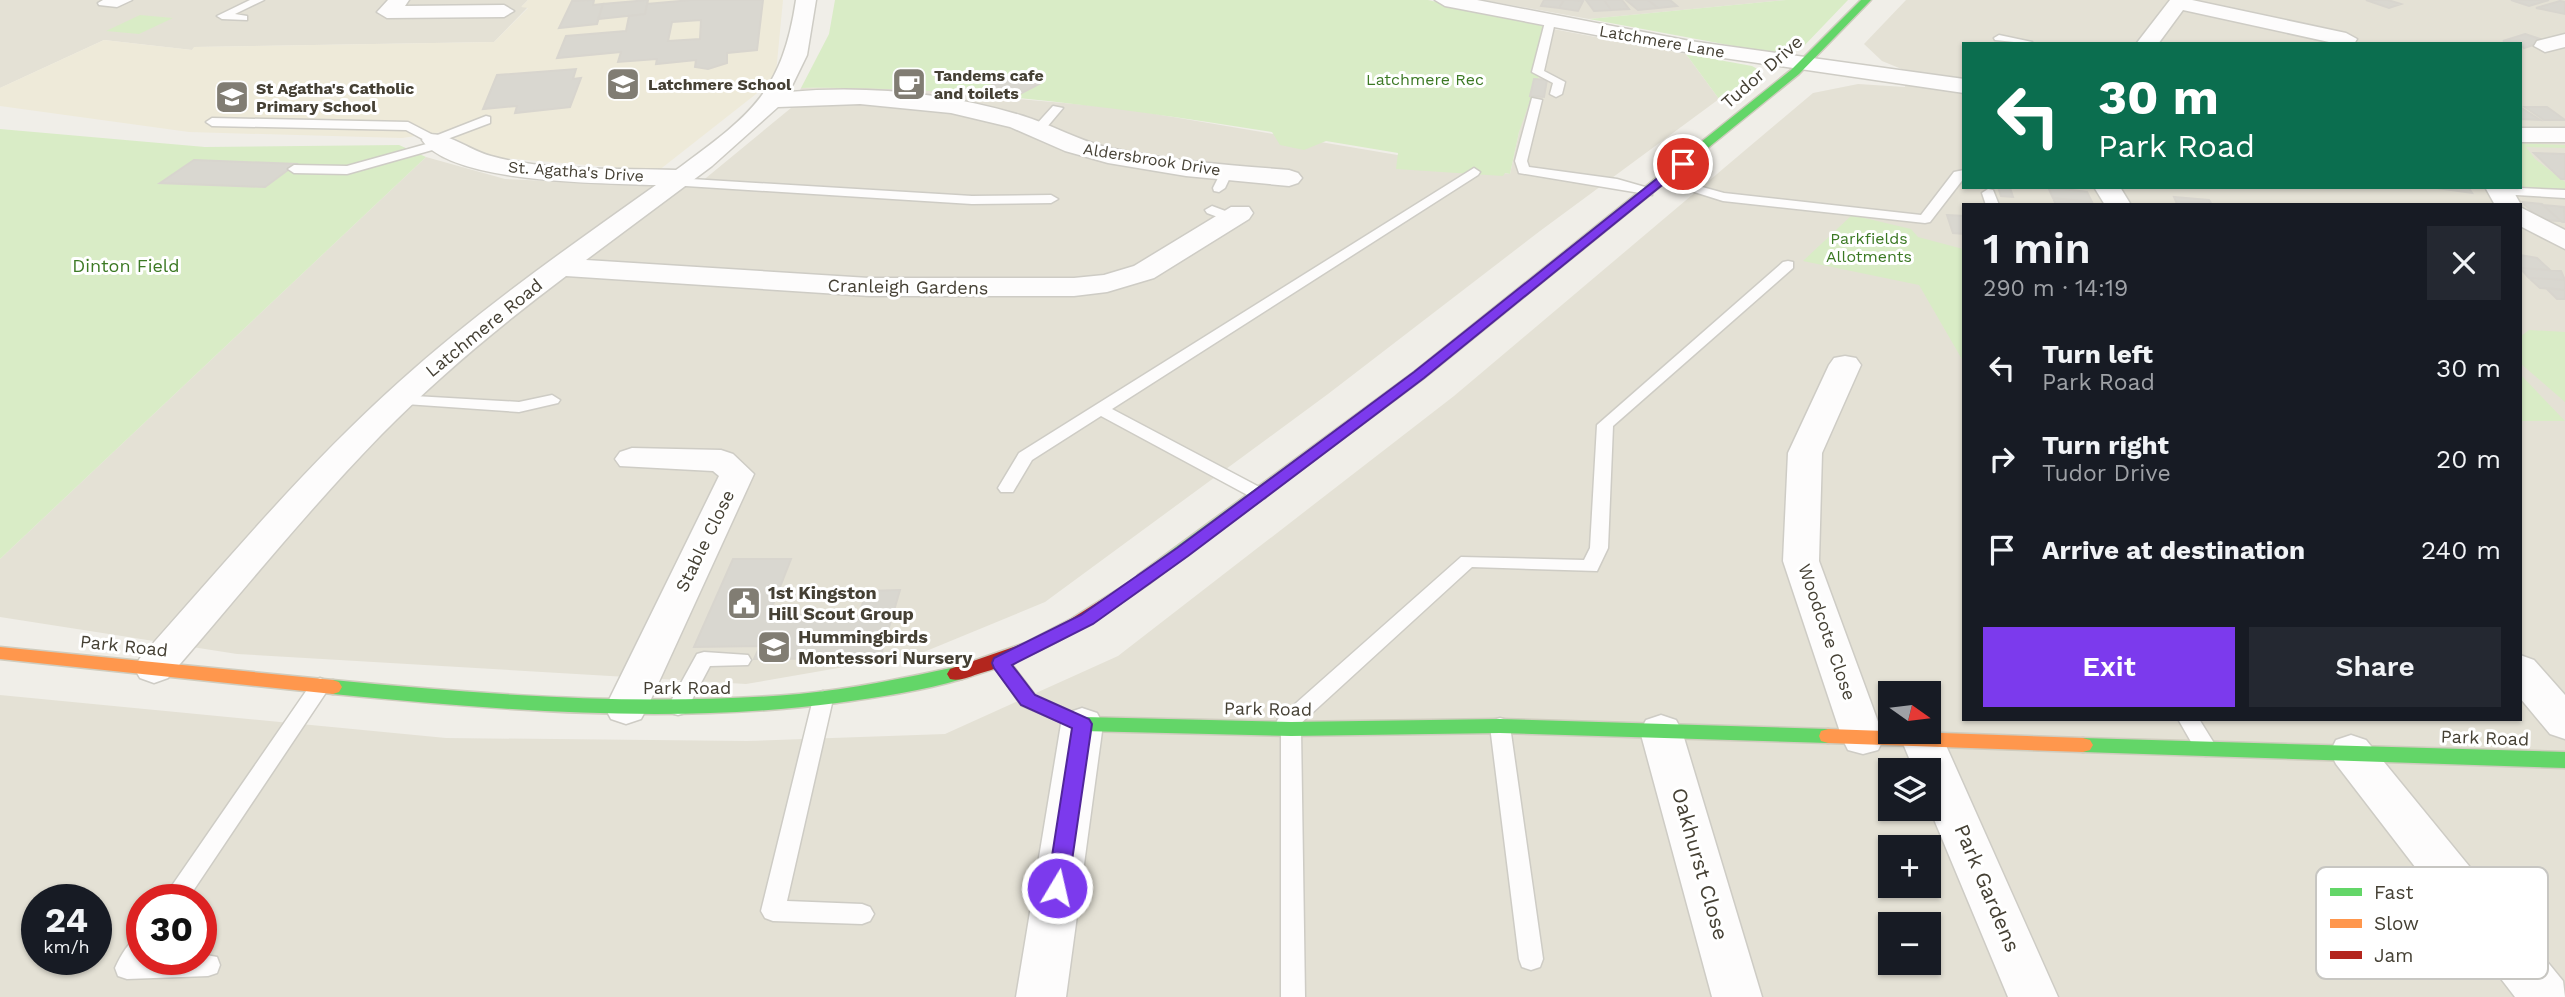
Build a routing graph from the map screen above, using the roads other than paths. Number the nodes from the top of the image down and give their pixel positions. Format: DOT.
graph roads {
  1 [pos="127,0"];
  2 [pos="259,0"];
  3 [pos="399,0"];
  4 [pos="806,0"];
  5 [pos="1445,0"];
  6 [pos="1866,0"];
  7 [pos="2179,1"];
  8 [pos="103,3"];
  9 [pos="504,11"];
  10 [pos="243,18"];
  11 [pos="1550,22"];
  12 [pos="1999,38"];
  13 [pos="2346,39"];
  14 [pos="2018,42"];
  15 [pos="2148,42"];
  16 [pos="1804,63"];
  17 [pos="1962,86"];
  18 [pos="1556,94"];
  19 [pos="1536,100"];
  20 [pos="771,101"];
  21 [pos="1057,108"];
  22 [pos="486,120"];
  23 [pos="212,121"];
  24 [pos="1038,130"];
  25 [pos="2522,135"];
  26 [pos="2565,135"];
  27 [pos="437,142"];
  28 [pos="294,170"];
  29 [pos="1474,172"];
  30 [pos="1962,174"];
  31 [pos="1293,178"];
  32 [pos="678,180"];
  33 [pos="1662,180"];
  34 [pos="1647,192"];
  35 [pos="2502,194"];
  36 [pos="2565,194"];
  37 [pos="1051,199"];
  38 [pos="1227,214"];
  39 [pos="2522,216"];
  40 [pos="2565,241"];
  41 [pos="1788,265"];
  42 [pos="559,267"];
  43 [pos="1845,365"];
  44 [pos="397,400"];
  45 [pos="552,400"];
  46 [pos="1100,409"];
  47 [pos="632,460"];
  48 [pos="1007,488"];
  49 [pos="1259,494"];
  50 [pos="0,653"];
  51 [pos="741,660"];
  52 [pos="1001,663"];
  53 [pos="154,668"];
  54 [pos="2522,672"];
  55 [pos="320,686"];
  56 [pos="823,699"];
  57 [pos="678,707"];
  58 [pos="626,708"];
  59 [pos="2190,721"];
  60 [pos="2565,723"];
  61 [pos="1082,724"];
  62 [pos="1500,726"];
  63 [pos="1286,729"];
  64 [pos="1661,731"];
  65 [pos="1863,738"];
  66 [pos="1878,739"];
  67 [pos="1941,741"];
  68 [pos="1924,744"];
  69 [pos="2206,748"];
  70 [pos="2351,752"];
  71 [pos="2565,760"];
  72 [pos="2442,867"];
  73 [pos="185,884"];
  74 [pos="862,914"];
  75 [pos="1531,959"];
  76 [pos="2531,979"];
  77 [pos="1041,997"];
  78 [pos="1293,997"];
  79 [pos="1737,997"];
  80 [pos="2034,997"];
  81 [pos="2545,997"];
  1 -- 8 [label="lane"];
  2 -- 10 [label="lane"];
  3 -- 9 [label="street"];
  4 -- 20 [label="street, Latchmere Road"];
  5 -- 11 [label="street, Latchmere Lane"];
  6 -- 16 [label="street, Tudor Drive"];
  7 -- 13 [label="street"];
  7 -- 15 [label="street"];
  11 -- 16 [label="street, Latchmere Lane"];
  11 -- 18 [label="lane"];
  12 -- 14 [label="lane"];
  16 -- 17 [label="street, Latchmere Lane"];
  16 -- 33 [label="street, Tudor Drive"];
  19 -- 34 [label="lane"];
  20 -- 24 [label="street, Aldersbrook Drive"];
  20 -- 32 [label="street, Latchmere Road"];
  21 -- 24 [label="lane"];
  22 -- 27 [label="lane"];
  23 -- 27 [label="lane"];
  24 -- 31 [label="street, Aldersbrook Drive"];
  25 -- 26 [label="street"];
  27 -- 28 [label="lane"];
  27 -- 32 [label="street, St. Agatha's Drive"];
  29 -- 46 [label="lane"];
  30 -- 33 [label="lane"];
  32 -- 37 [label="lane"];
  32 -- 42 [label="street, Latchmere Road"];
  33 -- 34 [label="street, Tudor Drive"];
  34 -- 49 [label="street, Tudor Drive"];
  35 -- 36 [label="lane"];
  38 -- 42 [label="street, Cranleigh Gardens"];
  39 -- 40 [label="street"];
  41 -- 63 [label="lane"];
  42 -- 44 [label="street, Latchmere Road"];
  43 -- 65 [label="street, Woodcote Close"];
  44 -- 45 [label="lane"];
  44 -- 53 [label="street, Latchmere Road"];
  46 -- 48 [label="lane"];
  46 -- 49 [label="lane"];
  47 -- 58 [label="street, Stable Close"];
  49 -- 52 [label="street, Tudor Drive"];
  50 -- 53 [label="street, Park Road"];
  51 -- 57 [label="lane"];
  52 -- 56 [label="street, Park Road"];
  52 -- 61 [label="street, Park Road"];
  53 -- 55 [label="street, Park Road"];
  54 -- 60 [label="street"];
  55 -- 58 [label="street, Park Road"];
  55 -- 73 [label="lane"];
  56 -- 57 [label="street, Park Road"];
  56 -- 74 [label="lane"];
  57 -- 58 [label="street, Park Road"];
  59 -- 69 [label="lane"];
  61 -- 63 [label="street, Park Road"];
  61 -- 77 [label="street"];
  62 -- 63 [label="street, Park Road"];
  62 -- 64 [label="street, Park Road"];
  62 -- 75 [label="lane"];
  63 -- 78 [label="lane"];
  64 -- 65 [label="street, Park Road"];
  64 -- 79 [label="street, Oakhurst Close"];
  65 -- 66 [label="street, Park Road"];
  67 -- 69 [label="street, Park Road"];
  68 -- 80 [label="street, Park Gardens"];
  69 -- 70 [label="street, Park Road"];
  70 -- 71 [label="street, Park Road"];
  70 -- 72 [label="street"];
  76 -- 81 [label="street"];
}
